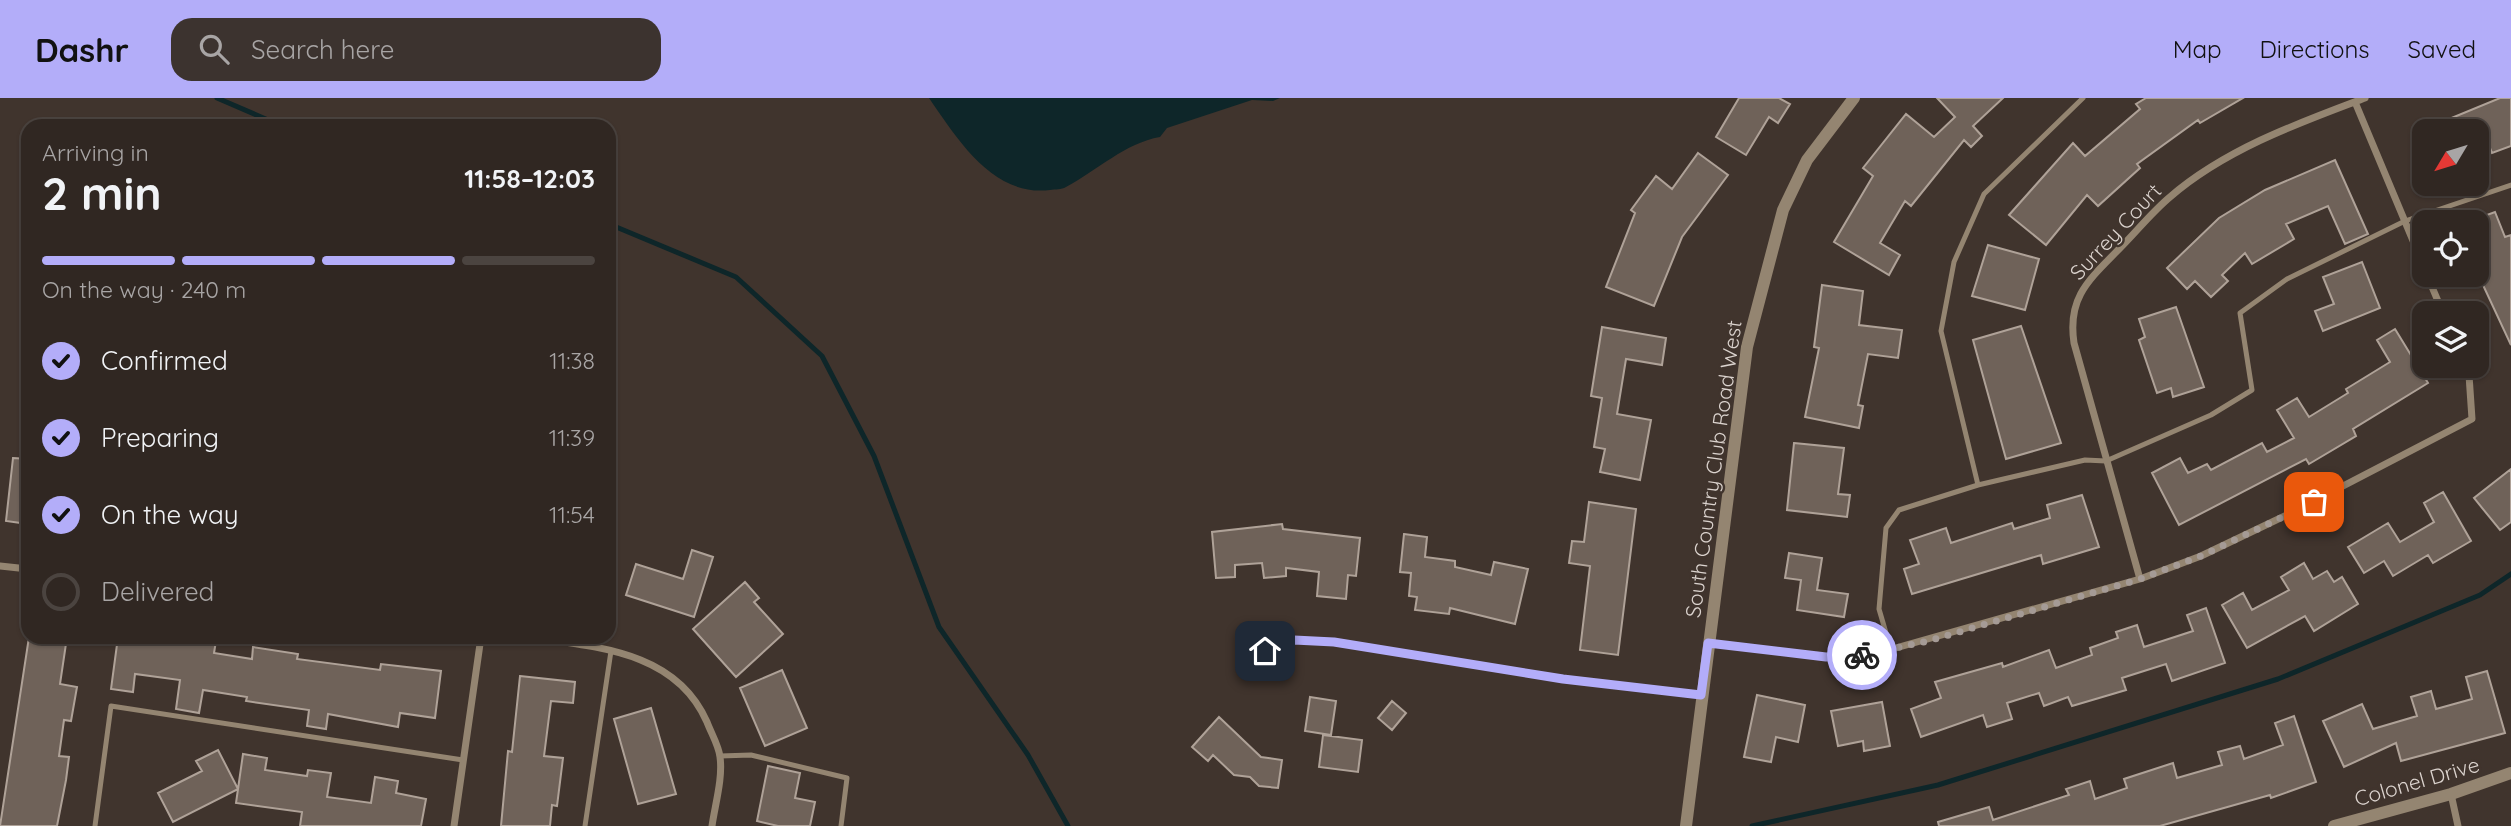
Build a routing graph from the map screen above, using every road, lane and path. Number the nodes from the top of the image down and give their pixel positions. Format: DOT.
graph roads {
  1 [pos="1854,98"];
  2 [pos="2083,98"];
  3 [pos="2365,98"];
  4 [pos="2354,102"];
  5 [pos="2511,185"];
  6 [pos="2404,221"];
  7 [pos="2412,239"];
  8 [pos="2469,378"];
  9 [pos="2106,461"];
  10 [pos="1978,485"];
  11 [pos="0,566"];
  12 [pos="21,568"];
  13 [pos="2140,579"];
  14 [pos="1708,643"];
  15 [pos="480,644"];
  16 [pos="570,644"];
  17 [pos="1891,650"];
  18 [pos="611,651"];
  19 [pos="1265,651"];
  20 [pos="1701,695"];
  21 [pos="720,756"];
  22 [pos="463,760"];
  23 [pos="2511,773"];
  24 [pos="2451,794"];
  25 [pos="95,826"];
  26 [pos="454,826"];
  27 [pos="585,826"];
  28 [pos="712,826"];
  29 [pos="841,826"];
  30 [pos="1686,826"];
  31 [pos="2335,826"];
  32 [pos="2458,826"];
  1 -- 14 [label="street, South Country Club Road West"];
  2 -- 10 [label="lane"];
  3 -- 4 [label="street, Surrey Court"];
  4 -- 6 [label="street"];
  4 -- 9 [label="street, Surrey Court"];
  5 -- 6 [label="lane"];
  6 -- 7 [label="street"];
  6 -- 9 [label="lane"];
  8 -- 13 [label="street"];
  9 -- 10 [label="lane"];
  9 -- 13 [label="street, Surrey Court"];
  10 -- 17 [label="lane"];
  11 -- 12 [label="street"];
  13 -- 17 [label="street"];
  14 -- 17 [label="street"];
  14 -- 20 [label="street, South Country Club Road West"];
  15 -- 22 [label="street"];
  16 -- 18 [label="street"];
  18 -- 21 [label="street"];
  18 -- 27 [label="lane"];
  19 -- 20 [label="street"];
  20 -- 30 [label="street, South Country Club Road West"];
  21 -- 28 [label="street"];
  21 -- 29 [label="lane"];
  22 -- 25 [label="lane"];
  22 -- 26 [label="street"];
  23 -- 24 [label="street, Colonel Drive"];
  24 -- 31 [label="street, Colonel Drive"];
  24 -- 32 [label="street"];
}
